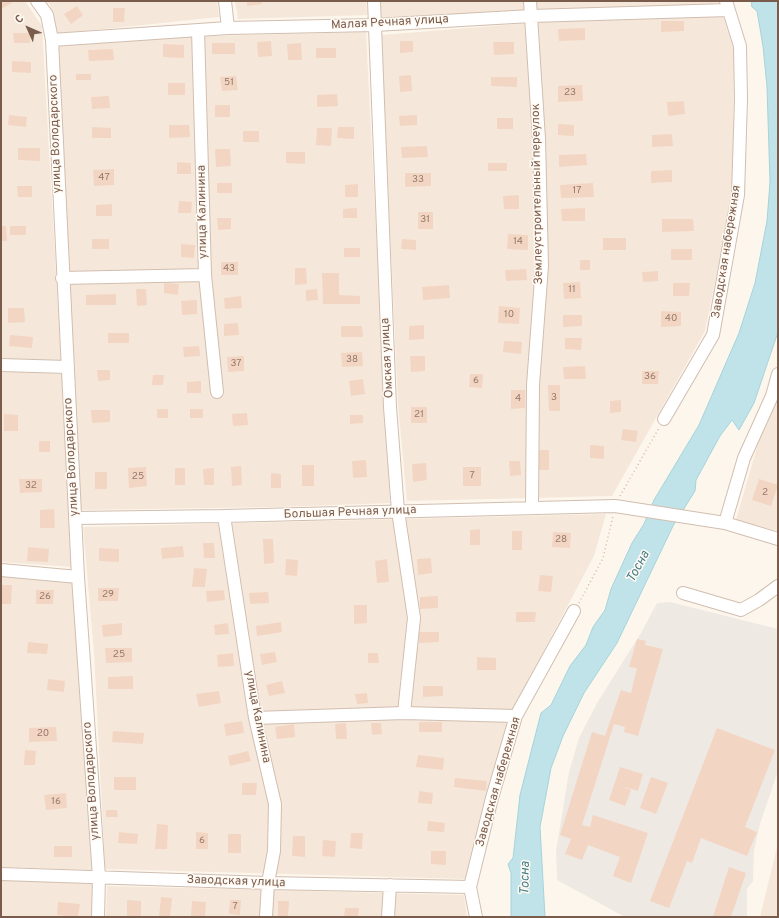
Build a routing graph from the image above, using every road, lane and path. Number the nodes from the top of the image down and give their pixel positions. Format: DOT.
graph roads {
  1 [pos="37,1"];
  2 [pos="225,1"];
  3 [pos="374,1"];
  4 [pos="530,1"];
  5 [pos="727,6"];
  6 [pos="531,16"];
  7 [pos="375,25"];
  8 [pos="228,28"];
  9 [pos="198,30"];
  10 [pos="52,40"];
  11 [pos="205,275"];
  12 [pos="62,278"];
  13 [pos="1,365"];
  14 [pos="67,368"];
  15 [pos="778,374"];
  16 [pos="217,392"];
  17 [pos="664,419"];
  18 [pos="532,507"];
  19 [pos="398,511"];
  20 [pos="224,516"];
  21 [pos="76,518"];
  22 [pos="725,523"];
  23 [pos="778,539"];
  24 [pos="1,570"];
  25 [pos="78,576"];
  26 [pos="778,586"];
  27 [pos="683,593"];
  28 [pos="574,611"];
  29 [pos="404,712"];
  30 [pos="516,716"];
  31 [pos="255,718"];
  32 [pos="1,874"];
  33 [pos="99,877"];
  34 [pos="268,883"];
  35 [pos="390,885"];
  36 [pos="470,887"];
  37 [pos="98,917"];
  38 [pos="266,917"];
  39 [pos="388,917"];
  40 [pos="476,917"];
  1 -- 10 [label="street, улица Володарского"];
  2 -- 8 [label="street"];
  3 -- 7 [label="street, Омская улица"];
  4 -- 6 [label="street, Землеустроительный переулок"];
  5 -- 6 [label="street, Малая Речная улица"];
  5 -- 17 [label="street, Заводская набережная"];
  6 -- 7 [label="street, Малая Речная улица"];
  6 -- 18 [label="street, Землеустроительный переулок"];
  7 -- 8 [label="street, Малая Речная улица"];
  7 -- 19 [label="street, Омская улица"];
  8 -- 9 [label="street, Малая Речная улица"];
  9 -- 10 [label="street, Малая Речная улица"];
  9 -- 11 [label="street, улица Калинина"];
  10 -- 12 [label="street, улица Володарского"];
  11 -- 12 [label="street"];
  11 -- 16 [label="street, улица Калинина"];
  12 -- 14 [label="street, улица Володарского"];
  13 -- 14 [label="street"];
  14 -- 21 [label="street, улица Володарского"];
  15 -- 22 [label="street"];
  18 -- 19 [label="street, Большая Речная улица"];
  18 -- 22 [label="street, Большая Речная улица"];
  19 -- 20 [label="street, Большая Речная улица"];
  19 -- 29 [label="street, Омская улица"];
  20 -- 21 [label="street, Большая Речная улица"];
  20 -- 31 [label="street, улица Калинина"];
  21 -- 25 [label="street, улица Володарского"];
  22 -- 23 [label="street, Большая Речная улица"];
  24 -- 25 [label="street"];
  25 -- 33 [label="street, улица Володарского"];
  26 -- 27 [label="street"];
  28 -- 30 [label="street, Заводская набережная"];
  29 -- 30 [label="street"];
  29 -- 31 [label="street"];
  30 -- 36 [label="street, Заводская набережная"];
  31 -- 34 [label="street, улица Калинина"];
  32 -- 33 [label="street, Заводская улица"];
  33 -- 34 [label="street, Заводская улица"];
  33 -- 37 [label="street, улица Володарского"];
  34 -- 35 [label="street, Заводская улица"];
  34 -- 38 [label="street, улица Калинина"];
  35 -- 36 [label="street, Заводская улица"];
  35 -- 39 [label="street"];
  36 -- 40 [label="street, Заводская набережная"];
}
